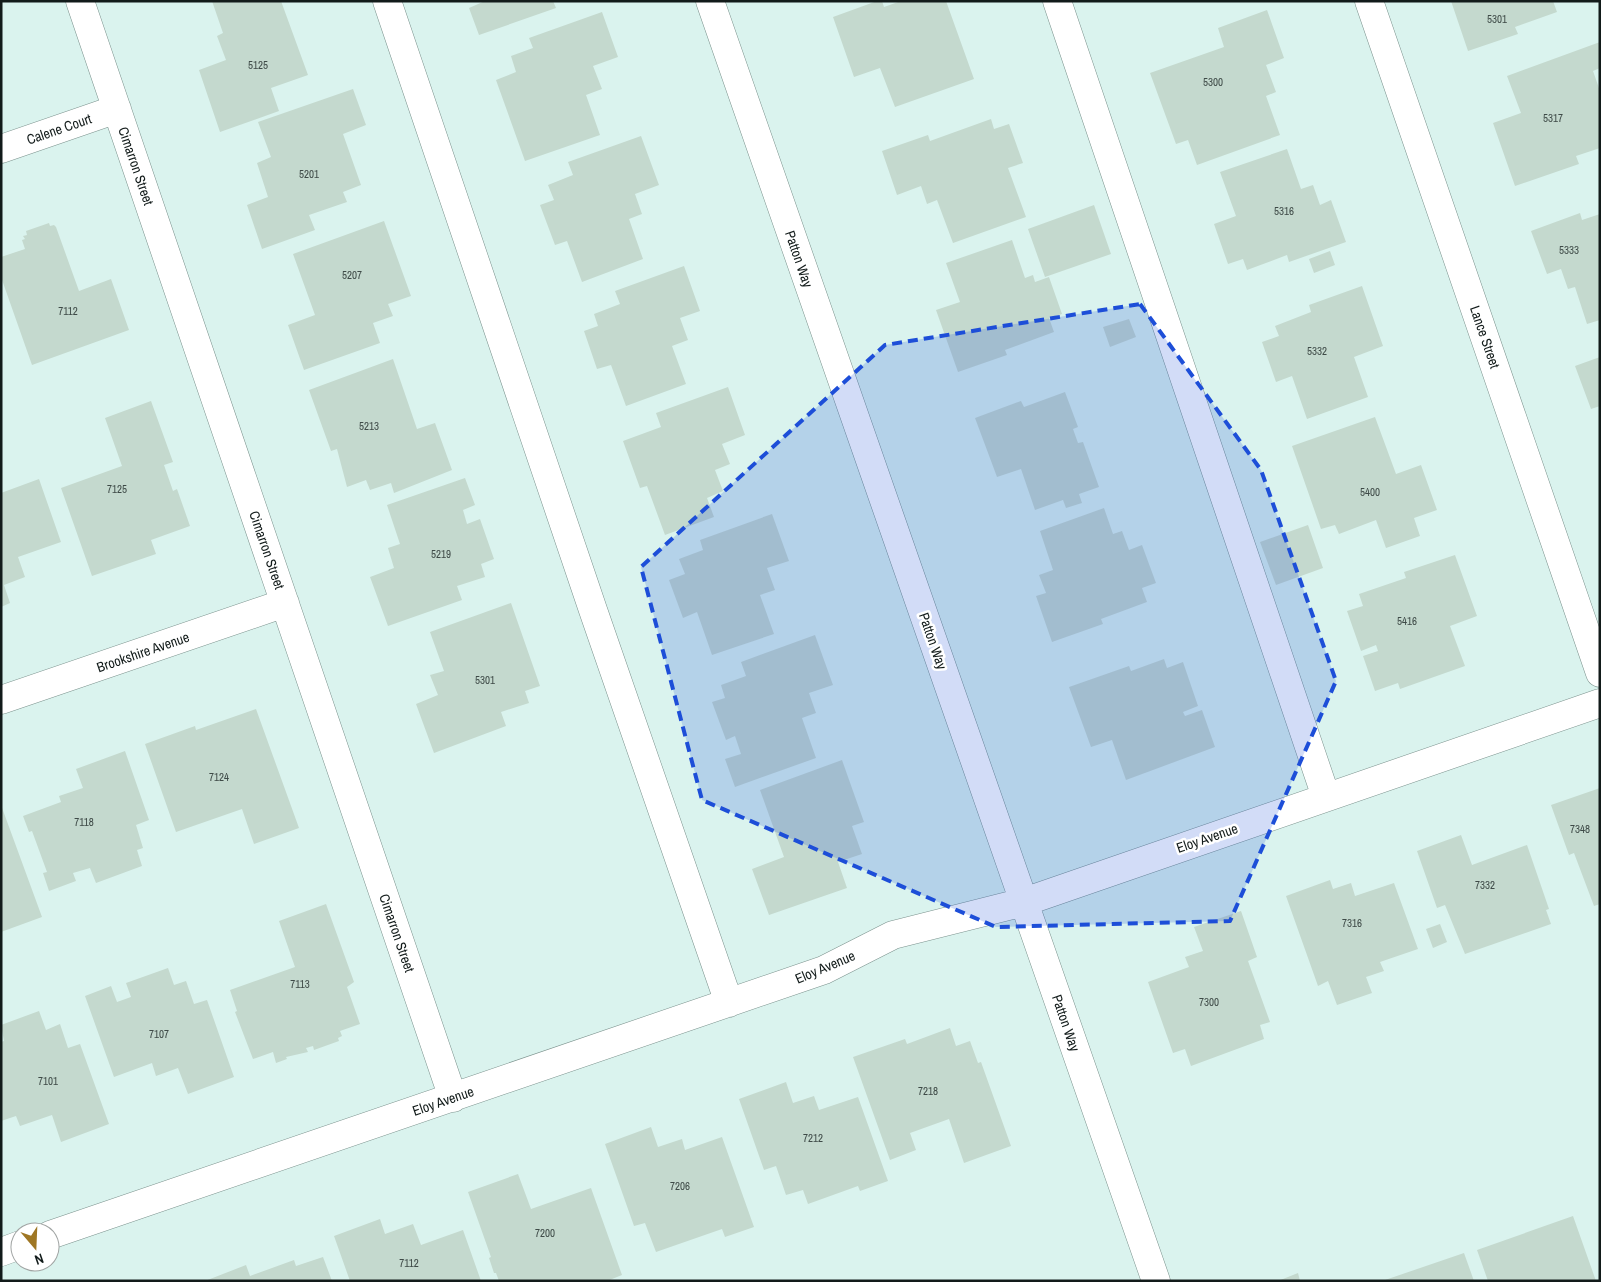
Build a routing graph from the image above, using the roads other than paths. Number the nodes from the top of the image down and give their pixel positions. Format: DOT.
graph roads {
  1 [pos="80,1"];
  2 [pos="387,1"];
  3 [pos="710,1"];
  4 [pos="1057,1"];
  5 [pos="1369,1"];
  6 [pos="117,109"];
  7 [pos="1,149"];
  8 [pos="285,603"];
  9 [pos="1600,673"];
  10 [pos="1,700"];
  11 [pos="1600,703"];
  12 [pos="1326,797"];
  13 [pos="1024,902"];
  14 [pos="730,1003"];
  15 [pos="453,1098"];
  16 [pos="60,1232"];
  17 [pos="1156,1281"];
  1 -- 6 [label="street, Cimarron Street"];
  2 -- 14 [label="street"];
  3 -- 13 [label="street, Patton Way"];
  4 -- 12 [label="street"];
  5 -- 9 [label="street, Lance Street"];
  6 -- 7 [label="street, Calene Court"];
  6 -- 8 [label="street, Cimarron Street"];
  8 -- 10 [label="street, Brookshire Avenue"];
  8 -- 15 [label="street, Cimarron Street"];
  11 -- 12 [label="street, Eloy Avenue"];
  12 -- 13 [label="street, Eloy Avenue"];
  13 -- 14 [label="street, Eloy Avenue"];
  13 -- 17 [label="street, Patton Way"];
  14 -- 15 [label="street, Eloy Avenue"];
  15 -- 16 [label="street, Eloy Avenue"];
}
